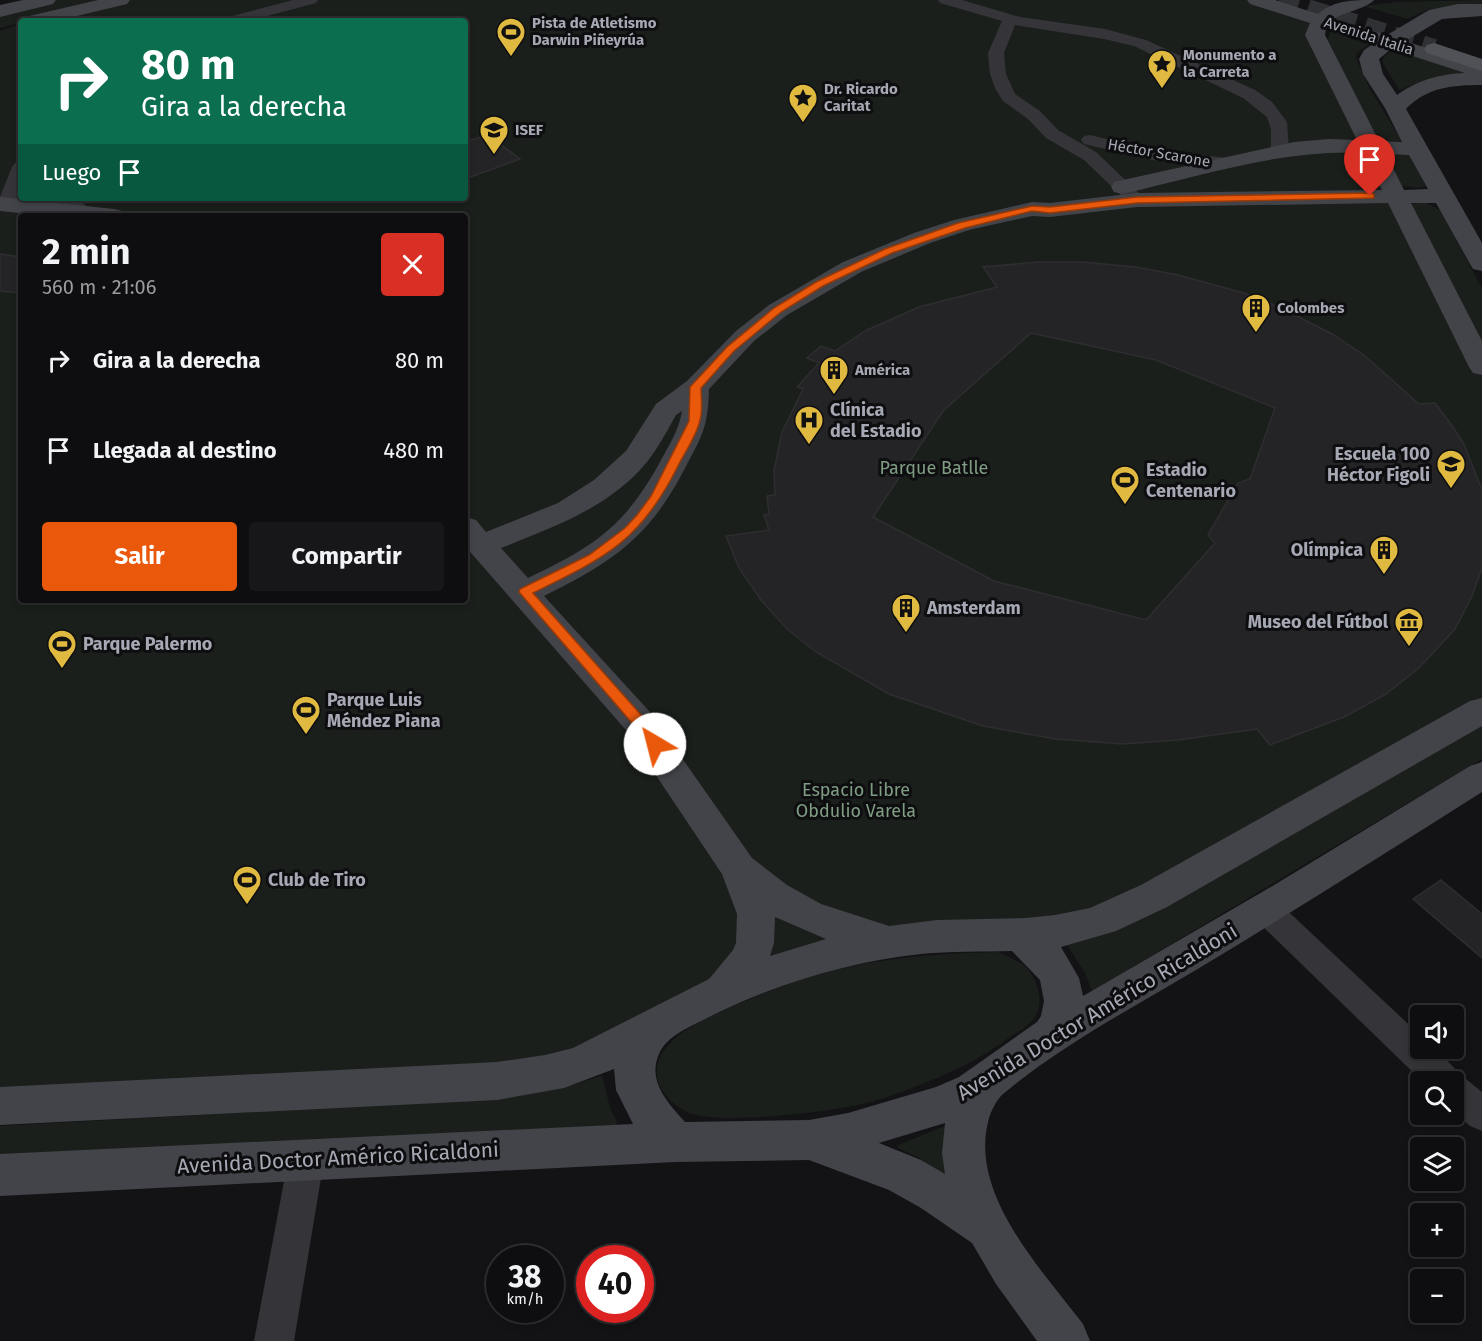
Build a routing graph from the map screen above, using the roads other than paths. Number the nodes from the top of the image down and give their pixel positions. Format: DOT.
graph roads {
  1 [pos="47,0"];
  2 [pos="311,0"];
  3 [pos="945,0"];
  4 [pos="1256,0"];
  5 [pos="1326,0"];
  6 [pos="113,1"];
  7 [pos="292,2"];
  8 [pos="1341,3"];
  9 [pos="1369,7"];
  10 [pos="1482,10"];
  11 [pos="234,15"];
  12 [pos="44,18"];
  13 [pos="1010,19"];
  14 [pos="10,21"];
  15 [pos="1321,21"];
  16 [pos="1394,21"];
  17 [pos="1414,27"];
  18 [pos="1388,42"];
  19 [pos="1482,49"];
  20 [pos="1482,56"];
  21 [pos="1482,64"];
  22 [pos="1482,72"];
  23 [pos="1482,79"];
  24 [pos="1395,108"];
  25 [pos="1034,115"];
  26 [pos="1357,122"];
  27 [pos="1090,140"];
  28 [pos="1370,147"];
  29 [pos="1416,149"];
  30 [pos="1280,150"];
  31 [pos="1228,164"];
  32 [pos="18,173"];
  33 [pos="1139,192"];
  34 [pos="1394,195"];
  35 [pos="1443,196"];
  36 [pos="68,201"];
  37 [pos="3,204"];
  38 [pos="85,212"];
  39 [pos="92,213"];
  40 [pos="1482,264"];
  41 [pos="1482,367"];
  42 [pos="696,387"];
  43 [pos="473,536"];
  44 [pos="525,592"];
  45 [pos="1482,710"];
  46 [pos="1482,775"];
  47 [pos="739,869"];
  48 [pos="1265,909"];
  49 [pos="1020,935"];
  50 [pos="890,942"];
  51 [pos="720,995"];
  52 [pos="655,1027"];
  53 [pos="1052,1035"];
  54 [pos="1434,1071"];
  55 [pos="985,1084"];
  56 [pos="1464,1098"];
  57 [pos="0,1106"];
  58 [pos="1482,1115"];
  59 [pos="809,1140"];
  60 [pos="675,1142"];
  61 [pos="306,1160"];
  62 [pos="0,1175"];
  63 [pos="986,1227"];
  64 [pos="274,1341"];
  65 [pos="1066,1341"];
  1 -- 14 [label="street"];
  2 -- 7 [label="street"];
  3 -- 13 [label="street"];
  4 -- 15 [label="street, Avenida Italia"];
  5 -- 8 [label="street, Avenida Italia"];
  6 -- 12 [label="street"];
  7 -- 11 [label="street"];
  8 -- 9 [label="street, Avenida Italia"];
  8 -- 15 [label="street"];
  10 -- 17 [label="street"];
  13 -- 25 [label="street, Héctor Scarone"];
  13 -- 30 [label="street"];
  15 -- 18 [label="street, Avenida Italia"];
  15 -- 26 [label="street"];
  16 -- 17 [label="street, Avenida Italia"];
  17 -- 18 [label="street"];
  17 -- 19 [label="street, Avenida Italia"];
  18 -- 22 [label="street, Avenida Italia"];
  18 -- 24 [label="street"];
  20 -- 21 [label="main road, Avenida Italia"];
  23 -- 24 [label="street"];
  24 -- 29 [label="street"];
  25 -- 27 [label="street, Héctor Scarone"];
  25 -- 33 [label="street, Héctor Scarone"];
  26 -- 28 [label="street"];
  26 -- 30 [label="street"];
  27 -- 31 [label="street, Héctor Scarone"];
  27 -- 33 [label="street, Héctor Scarone"];
  28 -- 29 [label="street"];
  28 -- 30 [label="street"];
  28 -- 34 [label="street"];
  29 -- 35 [label="street"];
  30 -- 31 [label="street"];
  31 -- 33 [label="street"];
  32 -- 37 [label="street"];
  33 -- 34 [label="street"];
  33 -- 42 [label="street"];
  34 -- 35 [label="street"];
  34 -- 41 [label="street"];
  35 -- 40 [label="street"];
  36 -- 38 [label="street"];
  37 -- 38 [label="street"];
  38 -- 39 [label="street"];
  42 -- 43 [label="street"];
  42 -- 44 [label="street"];
  43 -- 44 [label="street"];
  44 -- 47 [label="street"];
  45 -- 49 [label="street"];
  46 -- 48 [label="street, Avenida Doctor Américo Ricaldoni"];
  47 -- 50 [label="street"];
  47 -- 51 [label="street"];
  48 -- 53 [label="street, Avenida Doctor Américo Ricaldoni"];
  48 -- 54 [label="street"];
  49 -- 50 [label="street"];
  49 -- 53 [label="street"];
  50 -- 51 [label="street"];
  51 -- 52 [label="street"];
  52 -- 57 [label="street"];
  52 -- 60 [label="street"];
  53 -- 55 [label="street, Avenida Doctor Américo Ricaldoni"];
  55 -- 59 [label="street, Avenida Doctor Américo Ricaldoni"];
  55 -- 63 [label="street"];
  56 -- 58 [label="street"];
  59 -- 60 [label="street, Avenida Doctor Américo Ricaldoni"];
  59 -- 63 [label="street"];
  60 -- 61 [label="street, Avenida Doctor Américo Ricaldoni"];
  61 -- 62 [label="street, Avenida Doctor Américo Ricaldoni"];
  61 -- 64 [label="street"];
  63 -- 65 [label="street"];
}
